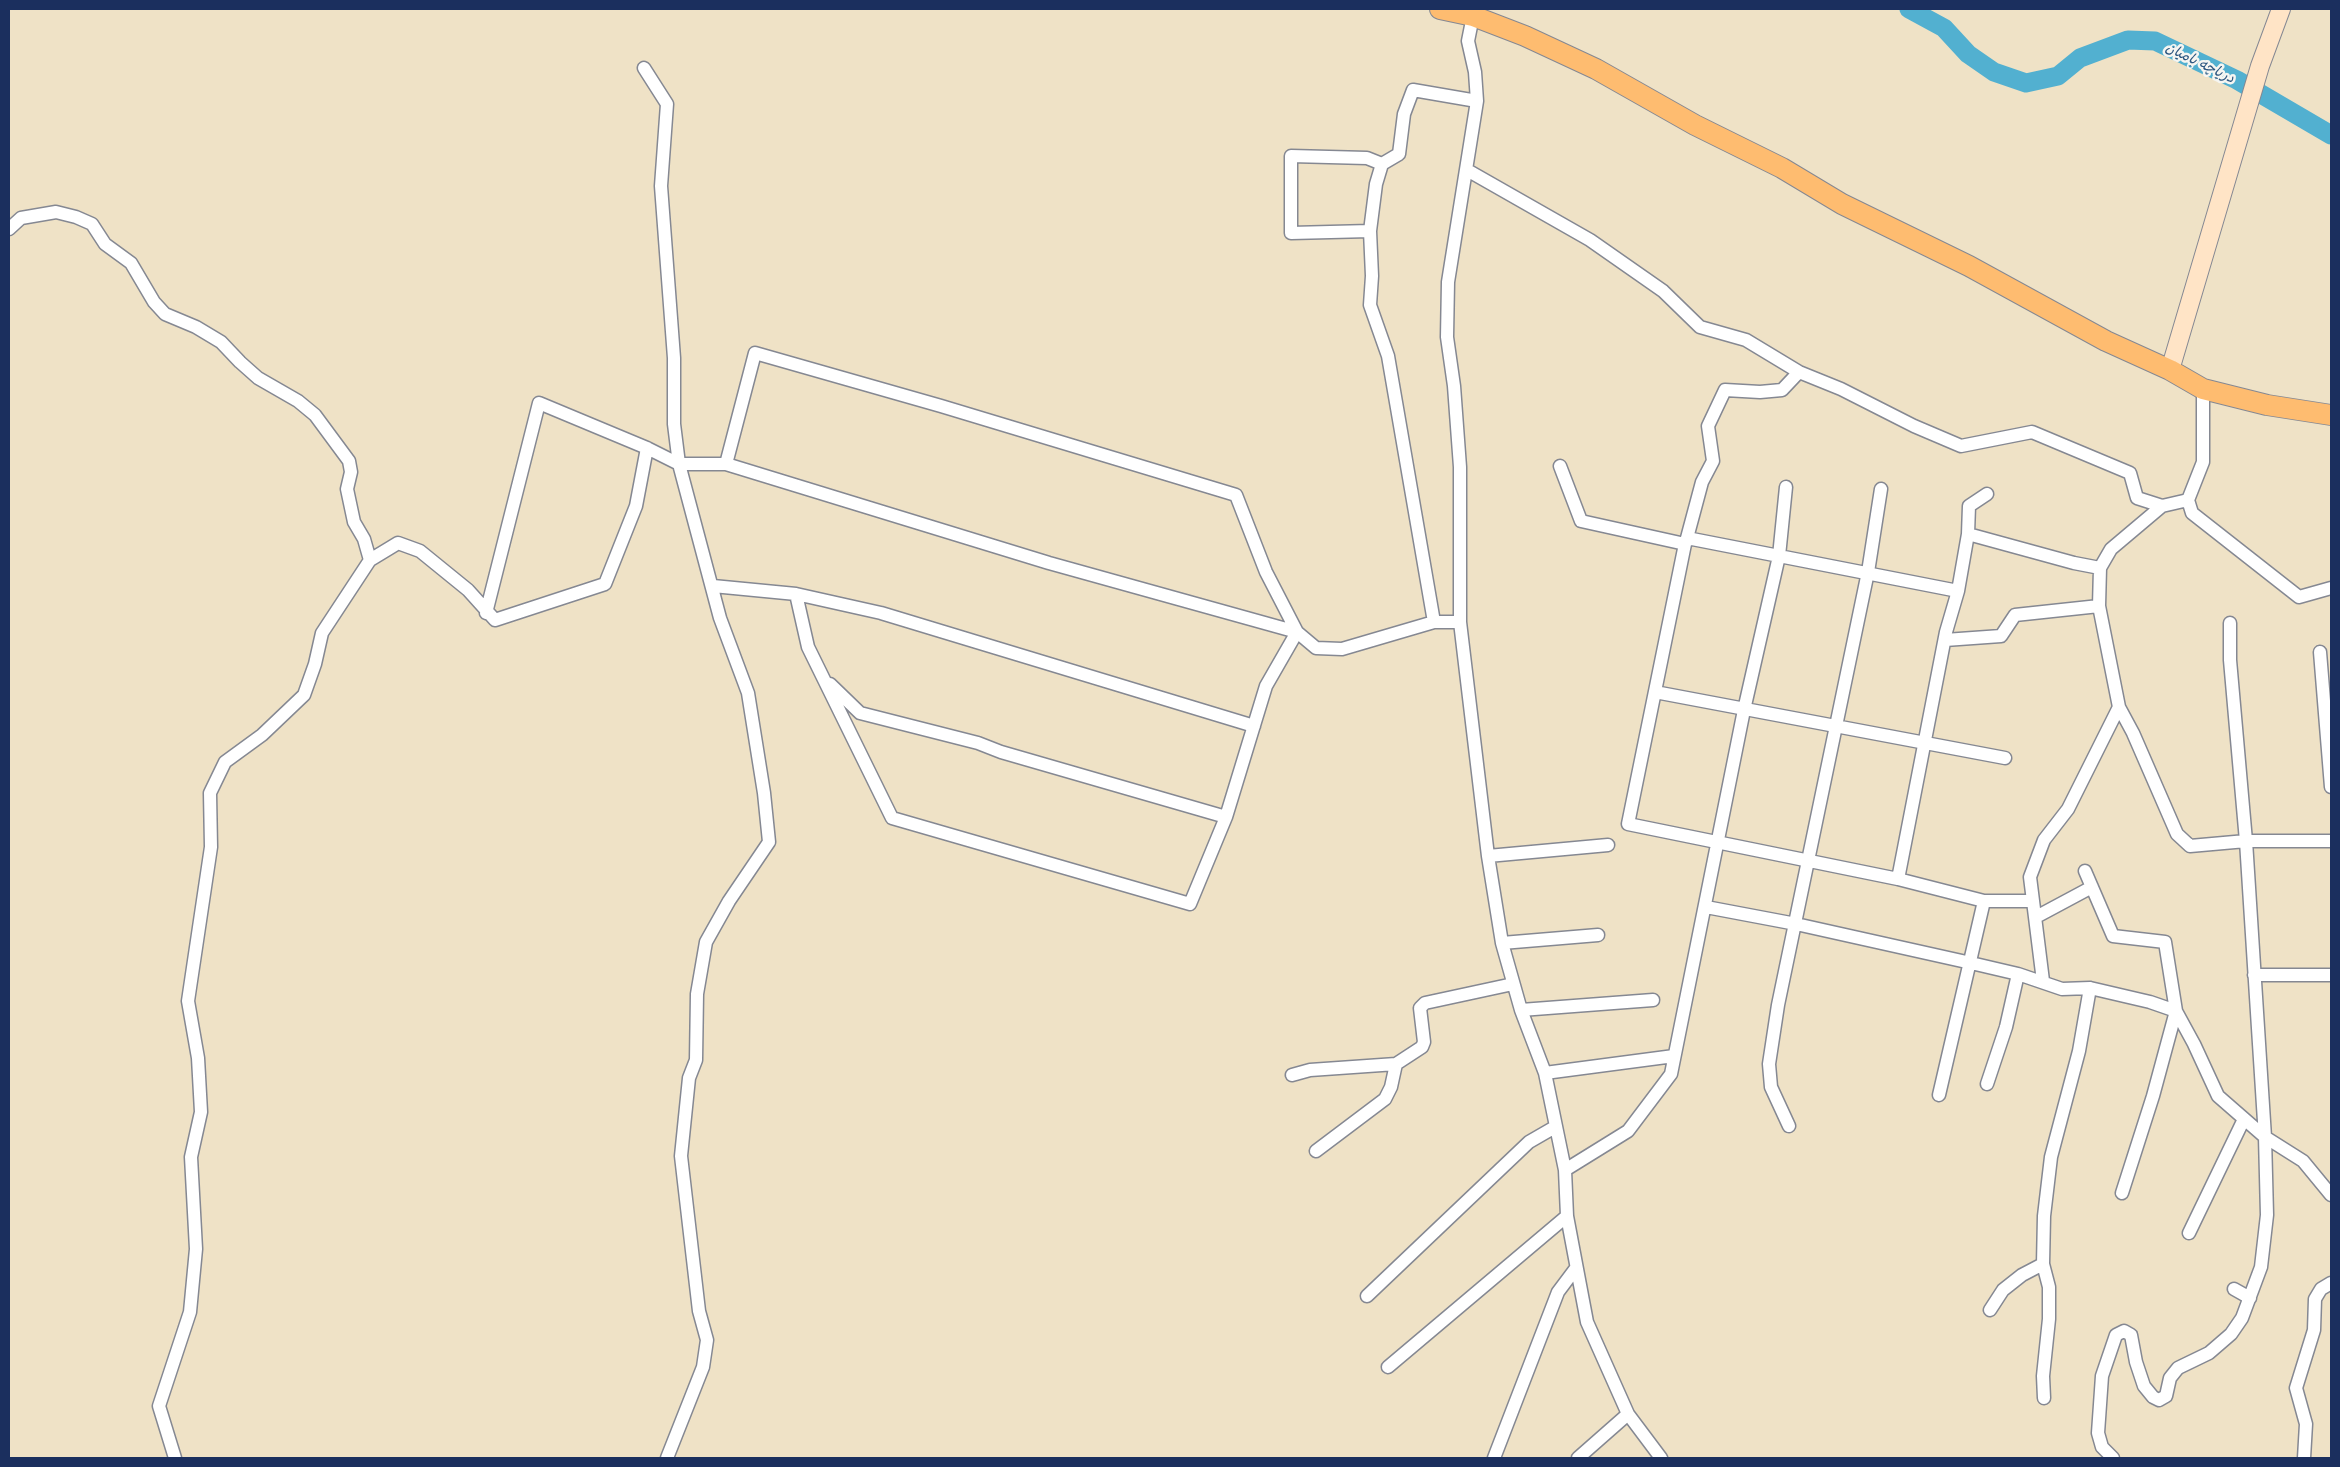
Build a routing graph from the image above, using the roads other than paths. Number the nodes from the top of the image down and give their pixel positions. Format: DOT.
graph roads {
  1 [pos="1440,9"];
  2 [pos="2281,9"];
  3 [pos="1473,16"];
  4 [pos="644,68"];
  5 [pos="1477,101"];
  6 [pos="1382,164"];
  7 [pos="1466,170"];
  8 [pos="9,229"];
  9 [pos="1370,231"];
  10 [pos="2170,370"];
  11 [pos="1799,372"];
  12 [pos="2203,389"];
  13 [pos="2331,415"];
  14 [pos="647,448"];
  15 [pos="679,464"];
  16 [pos="726,464"];
  17 [pos="1560,466"];
  18 [pos="1786,487"];
  19 [pos="1881,489"];
  20 [pos="1987,494"];
  21 [pos="2188,500"];
  22 [pos="2162,506"];
  23 [pos="1968,534"];
  24 [pos="1686,541"];
  25 [pos="1780,556"];
  26 [pos="370,560"];
  27 [pos="2100,568"];
  28 [pos="1868,572"];
  29 [pos="713,586"];
  30 [pos="2331,588"];
  31 [pos="1958,591"];
  32 [pos="796,594"];
  33 [pos="2098,606"];
  34 [pos="486,613"];
  35 [pos="1434,622"];
  36 [pos="1460,622"];
  37 [pos="2230,623"];
  38 [pos="1297,632"];
  39 [pos="1945,640"];
  40 [pos="2320,652"];
  41 [pos="824,679"];
  42 [pos="1655,692"];
  43 [pos="2119,707"];
  44 [pos="1744,710"];
  45 [pos="1254,726"];
  46 [pos="1836,726"];
  47 [pos="1923,744"];
  48 [pos="2005,758"];
  49 [pos="2331,787"];
  50 [pos="1226,817"];
  51 [pos="2246,841"];
  52 [pos="1717,842"];
  53 [pos="2331,842"];
  54 [pos="1608,845"];
  55 [pos="1488,856"];
  56 [pos="1808,860"];
  57 [pos="2085,871"];
  58 [pos="1898,879"];
  59 [pos="2092,887"];
  60 [pos="1984,901"];
  61 [pos="2033,902"];
  62 [pos="1706,907"];
  63 [pos="2036,917"];
  64 [pos="1796,924"];
  65 [pos="1598,935"];
  66 [pos="1502,943"];
  67 [pos="1971,963"];
  68 [pos="2018,974"];
  69 [pos="2331,974"];
  70 [pos="2254,975"];
  71 [pos="2044,981"];
  72 [pos="1513,984"];
  73 [pos="2090,988"];
  74 [pos="1653,1000"];
  75 [pos="1520,1010"];
  76 [pos="2176,1011"];
  77 [pos="1674,1056"];
  78 [pos="1396,1064"];
  79 [pos="1545,1073"];
  80 [pos="1292,1075"];
  81 [pos="1987,1084"];
  82 [pos="1939,1095"];
  83 [pos="2244,1119"];
  84 [pos="1789,1126"];
  85 [pos="1555,1127"];
  86 [pos="2265,1137"];
  87 [pos="1316,1150"];
  88 [pos="1565,1170"];
  89 [pos="2122,1193"];
  90 [pos="2331,1196"];
  91 [pos="1567,1216"];
  92 [pos="2189,1233"];
  93 [pos="2043,1264"];
  94 [pos="1576,1268"];
  95 [pos="2331,1283"];
  96 [pos="2234,1289"];
  97 [pos="1367,1296"];
  98 [pos="2250,1298"];
  99 [pos="1990,1310"];
  100 [pos="1388,1366"];
  101 [pos="2044,1398"];
  102 [pos="1628,1414"];
  103 [pos="175,1458"];
  104 [pos="667,1458"];
  105 [pos="1494,1458"];
  106 [pos="1578,1458"];
  107 [pos="1661,1458"];
  108 [pos="2113,1458"];
  109 [pos="2304,1458"];
  1 -- 3 [label="main road"];
  2 -- 10 [label="main road"];
  3 -- 5 [label="street"];
  3 -- 10 [label="main road"];
  4 -- 15 [label="street"];
  5 -- 6 [label="street"];
  5 -- 7 [label="street"];
  6 -- 9 [label="street"];
  6 -- 9 [label="street"];
  7 -- 11 [label="street"];
  7 -- 36 [label="street"];
  8 -- 26 [label="street"];
  9 -- 35 [label="street"];
  10 -- 12 [label="main road"];
  11 -- 22 [label="street"];
  11 -- 24 [label="street"];
  12 -- 13 [label="main road"];
  12 -- 21 [label="street"];
  14 -- 15 [label="street"];
  14 -- 34 [label="street"];
  14 -- 34 [label="street"];
  15 -- 16 [label="street"];
  15 -- 29 [label="street"];
  16 -- 38 [label="street"];
  16 -- 38 [label="street"];
  17 -- 24 [label="street"];
  18 -- 25 [label="street"];
  19 -- 28 [label="street"];
  20 -- 23 [label="street"];
  21 -- 22 [label="street"];
  21 -- 30 [label="street"];
  22 -- 27 [label="street"];
  23 -- 27 [label="street"];
  23 -- 31 [label="street"];
  24 -- 25 [label="street"];
  24 -- 42 [label="street"];
  25 -- 28 [label="street"];
  25 -- 44 [label="street"];
  26 -- 34 [label="street"];
  26 -- 103 [label="street"];
  27 -- 33 [label="street"];
  28 -- 31 [label="street"];
  28 -- 46 [label="street"];
  29 -- 32 [label="street"];
  29 -- 104 [label="street"];
  31 -- 39 [label="street"];
  32 -- 41 [label="street"];
  32 -- 45 [label="street"];
  33 -- 39 [label="street"];
  33 -- 43 [label="street"];
  35 -- 36 [label="street"];
  35 -- 38 [label="street"];
  36 -- 55 [label="street"];
  37 -- 51 [label="street"];
  38 -- 45 [label="street"];
  39 -- 47 [label="street"];
  40 -- 49 [label="street"];
  41 -- 50 [label="street"];
  41 -- 50 [label="street"];
  42 -- 44 [label="street"];
  42 -- 52 [label="street"];
  43 -- 51 [label="street"];
  43 -- 61 [label="street"];
  44 -- 46 [label="street"];
  44 -- 52 [label="street"];
  45 -- 50 [label="street"];
  46 -- 47 [label="street"];
  46 -- 56 [label="street"];
  47 -- 48 [label="street"];
  47 -- 58 [label="street"];
  51 -- 53 [label="street"];
  51 -- 70 [label="street"];
  52 -- 56 [label="street"];
  52 -- 62 [label="street"];
  54 -- 55 [label="street"];
  55 -- 66 [label="street"];
  56 -- 58 [label="street"];
  56 -- 64 [label="street"];
  57 -- 59 [label="street"];
  58 -- 60 [label="street"];
  59 -- 63 [label="street"];
  59 -- 76 [label="street"];
  60 -- 61 [label="street"];
  60 -- 67 [label="street"];
  61 -- 63 [label="street"];
  62 -- 64 [label="street"];
  62 -- 77 [label="street"];
  63 -- 71 [label="street"];
  64 -- 67 [label="street"];
  64 -- 84 [label="street"];
  65 -- 66 [label="street"];
  66 -- 72 [label="street"];
  67 -- 68 [label="street"];
  67 -- 82 [label="street"];
  68 -- 71 [label="street"];
  68 -- 81 [label="street"];
  69 -- 70 [label="street"];
  70 -- 86 [label="street"];
  71 -- 73 [label="street"];
  72 -- 75 [label="street"];
  72 -- 78 [label="street"];
  73 -- 76 [label="street"];
  73 -- 93 [label="street"];
  74 -- 75 [label="street"];
  75 -- 79 [label="street"];
  76 -- 83 [label="street"];
  76 -- 89 [label="street"];
  77 -- 79 [label="street"];
  77 -- 88 [label="street"];
  78 -- 80 [label="street"];
  78 -- 87 [label="street"];
  79 -- 85 [label="street"];
  83 -- 86 [label="street"];
  83 -- 92 [label="street"];
  85 -- 88 [label="street"];
  85 -- 97 [label="street"];
  86 -- 90 [label="street"];
  86 -- 98 [label="street"];
  88 -- 91 [label="street"];
  91 -- 94 [label="street"];
  91 -- 100 [label="street"];
  93 -- 99 [label="street"];
  93 -- 101 [label="street"];
  94 -- 102 [label="street"];
  94 -- 105 [label="street"];
  95 -- 109 [label="street"];
  96 -- 98 [label="street"];
  98 -- 108 [label="street"];
  102 -- 106 [label="street"];
  102 -- 107 [label="street"];
}
